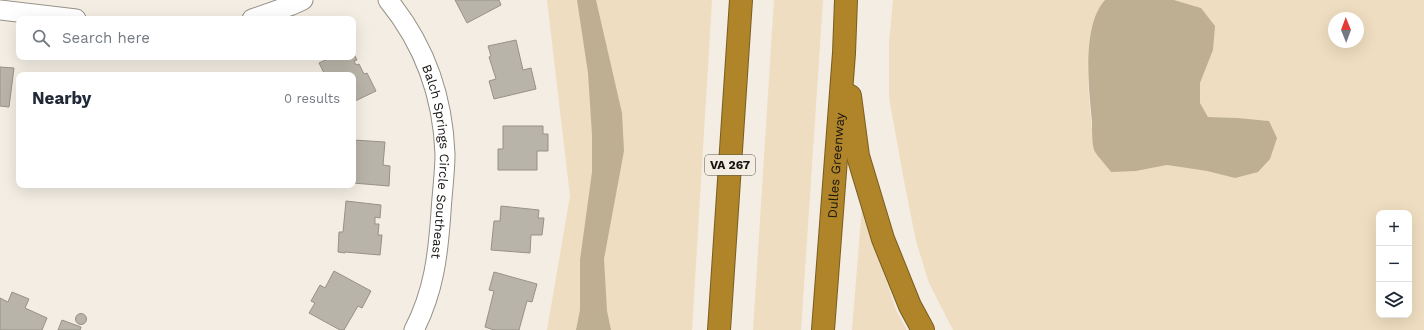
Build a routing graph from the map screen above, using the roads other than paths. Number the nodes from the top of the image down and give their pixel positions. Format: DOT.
graph roads {
  1 [pos="303,0"];
  2 [pos="388,0"];
  3 [pos="741,0"];
  4 [pos="846,0"];
  5 [pos="0,10"];
  6 [pos="51,16"];
  7 [pos="261,16"];
  8 [pos="844,53"];
  9 [pos="414,330"];
  10 [pos="719,330"];
  11 [pos="823,330"];
  12 [pos="924,330"];
  1 -- 7 [label="street"];
  2 -- 9 [label="street, Balch Springs Circle Southeast"];
  3 -- 10 [label="highway, VA 267"];
  4 -- 8 [label="highway, Dulles Greenway"];
  5 -- 6 [label="street"];
  8 -- 11 [label="highway, Dulles Greenway"];
  8 -- 12 [label="highway"];
}
